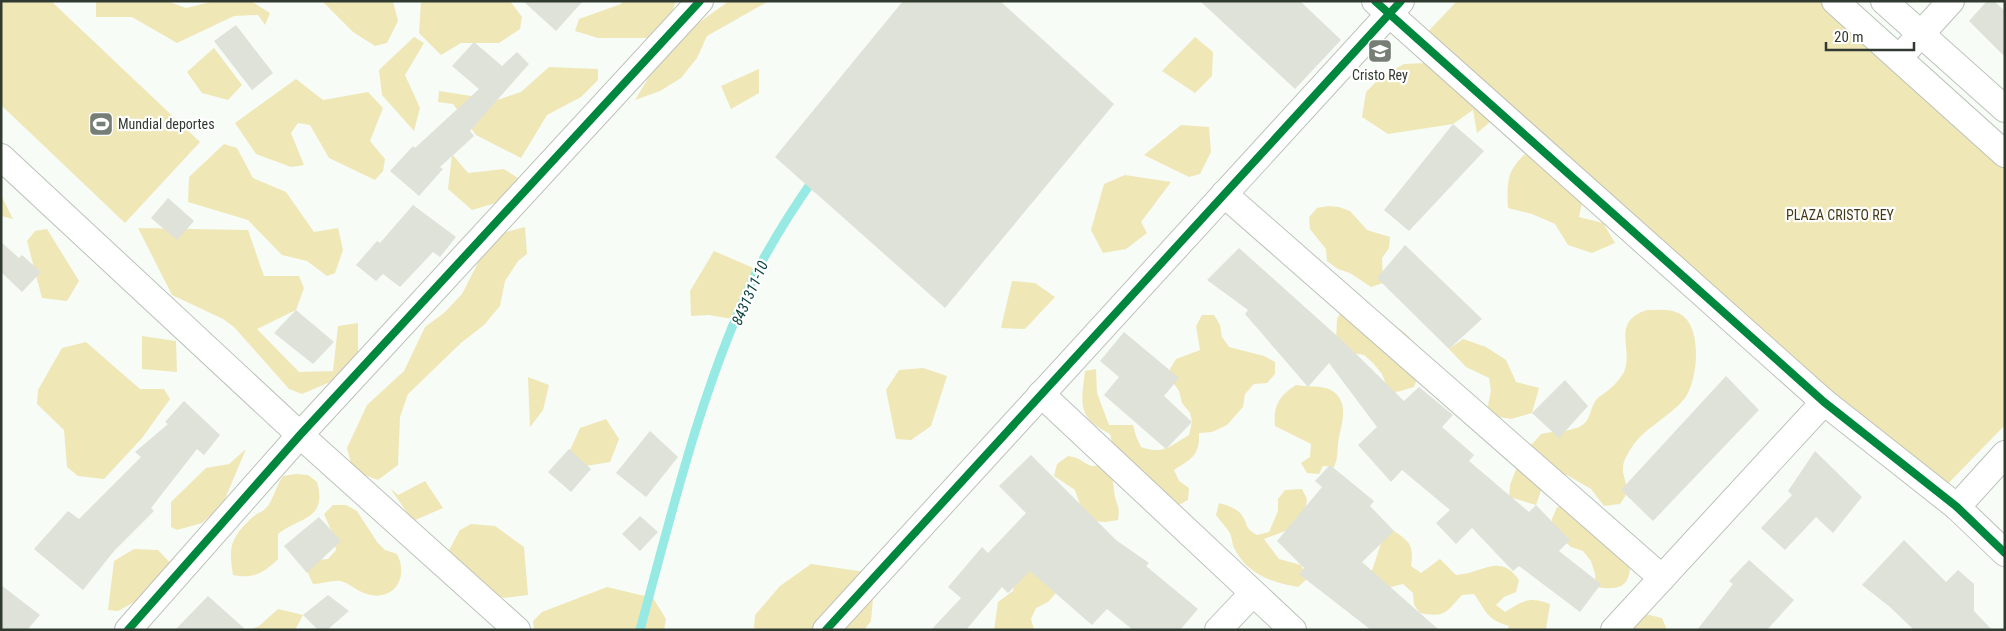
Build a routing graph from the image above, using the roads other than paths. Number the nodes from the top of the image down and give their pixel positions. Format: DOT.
graph roads {
  1 [pos="700,1"];
  2 [pos="1835,1"];
  3 [pos="1951,1"];
  4 [pos="1887,2"];
  5 [pos="1388,5"];
  6 [pos="1866,29"];
  7 [pos="1921,34"];
  8 [pos="1899,58"];
  9 [pos="2005,109"];
  10 [pos="2005,154"];
  11 [pos="1,157"];
  12 [pos="1224,194"];
  13 [pos="1041,394"];
  14 [pos="1824,402"];
  15 [pos="300,435"];
  16 [pos="2005,454"];
  17 [pos="1957,507"];
  18 [pos="2005,553"];
  19 [pos="1662,578"];
  20 [pos="1252,593"];
  21 [pos="128,630"];
  22 [pos="517,630"];
  23 [pos="826,630"];
  24 [pos="1218,630"];
  25 [pos="1293,630"];
  26 [pos="1614,630"];
  1 -- 15 [label="street"];
  2 -- 6 [label="street"];
  3 -- 7 [label="street"];
  4 -- 6 [label="street"];
  4 -- 7 [label="street"];
  5 -- 12 [label="street"];
  5 -- 14 [label="street"];
  6 -- 8 [label="street"];
  7 -- 8 [label="street"];
  7 -- 9 [label="street"];
  8 -- 10 [label="street"];
  11 -- 15 [label="street"];
  12 -- 13 [label="street"];
  12 -- 19 [label="street"];
  13 -- 20 [label="street"];
  13 -- 23 [label="street"];
  14 -- 17 [label="street"];
  14 -- 19 [label="street"];
  15 -- 21 [label="street"];
  15 -- 22 [label="street"];
  16 -- 17 [label="street"];
  17 -- 18 [label="street"];
  19 -- 26 [label="street"];
  20 -- 24 [label="street"];
  20 -- 25 [label="street"];
}
